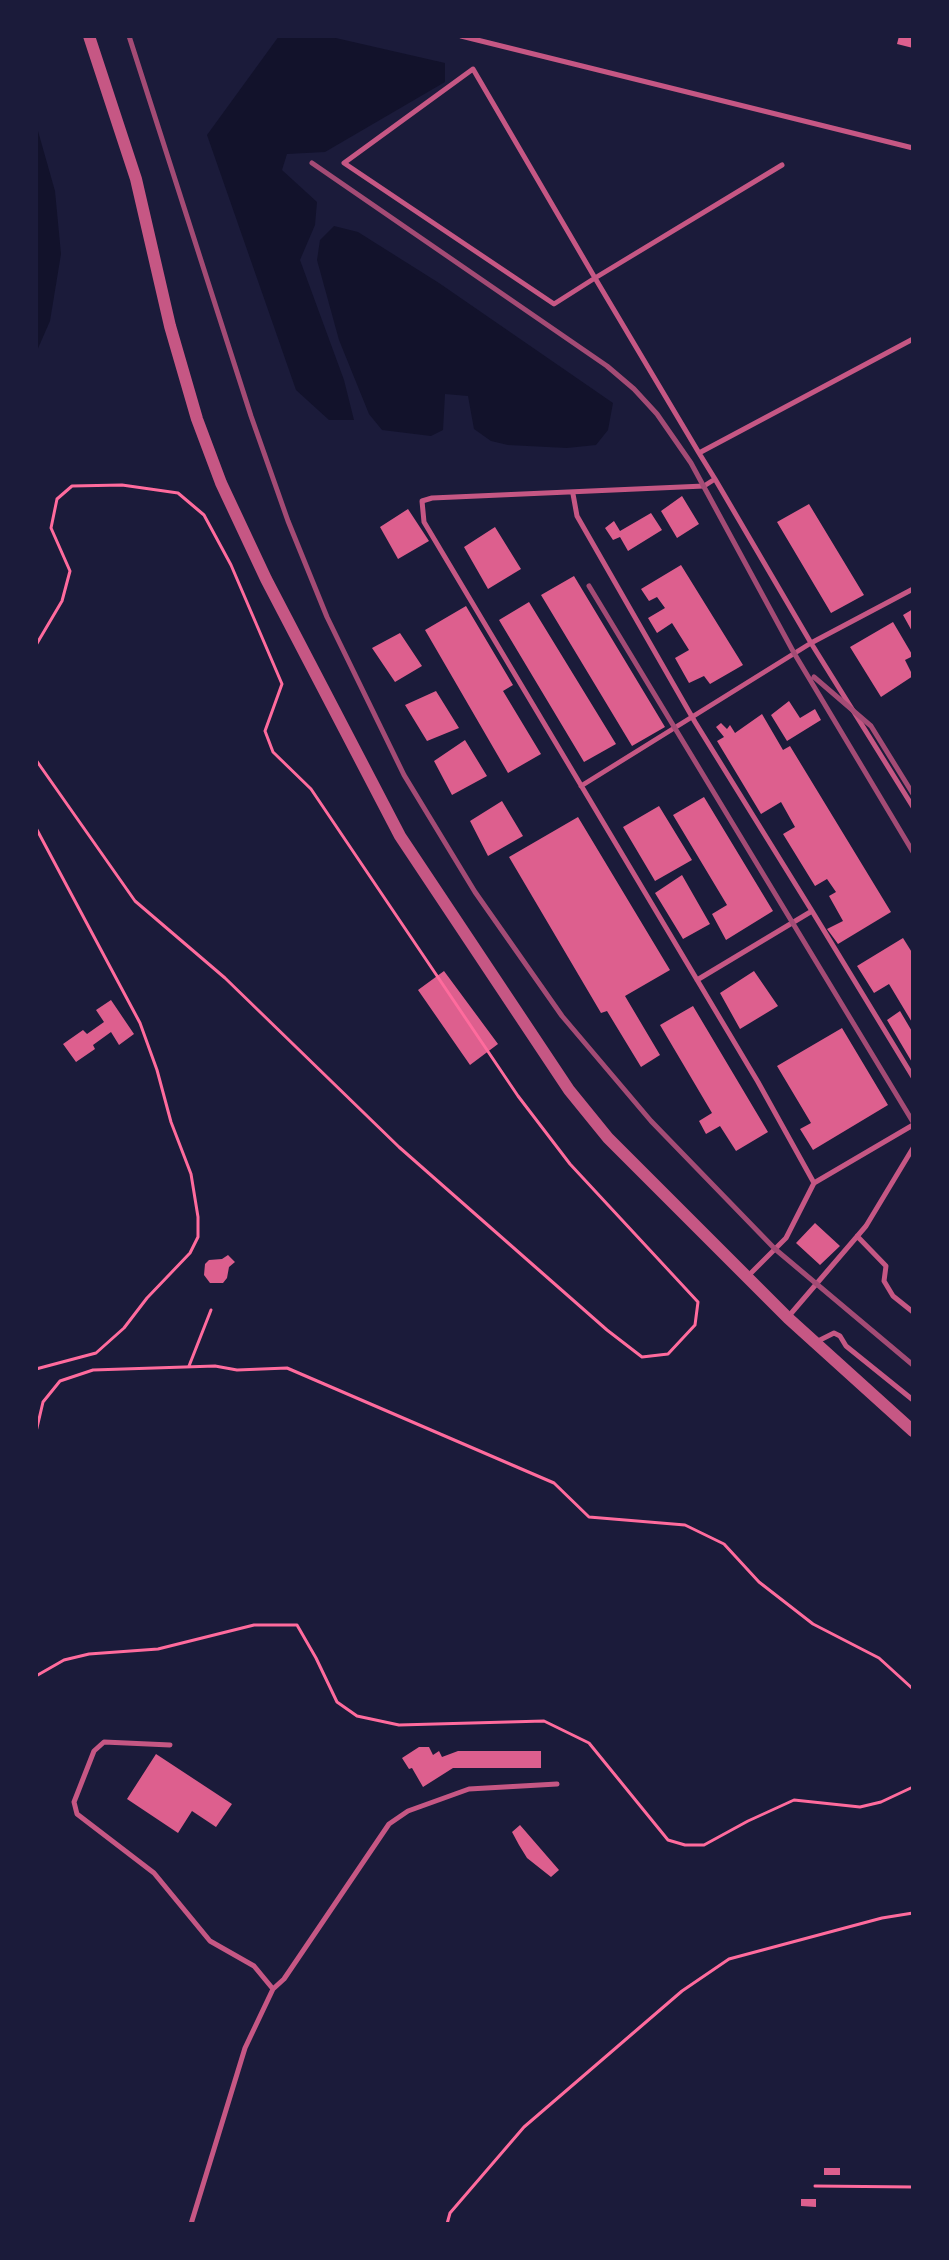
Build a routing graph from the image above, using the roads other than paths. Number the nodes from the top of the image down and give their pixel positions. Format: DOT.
graph roads {
  1 [pos="89,36"];
  2 [pos="461,36"];
  3 [pos="913,148"];
  4 [pos="782,165"];
  5 [pos="595,278"];
  6 [pos="913,339"];
  7 [pos="699,453"];
  8 [pos="715,479"];
  9 [pos="573,494"];
  10 [pos="913,589"];
  11 [pos="811,643"];
  12 [pos="692,717"];
  13 [pos="581,786"];
  14 [pos="913,807"];
  15 [pos="812,911"];
  16 [pos="697,980"];
  17 [pos="913,1077"];
  18 [pos="913,1125"];
  19 [pos="913,1148"];
  20 [pos="814,1183"];
  21 [pos="857,1236"];
  22 [pos="747,1278"];
  23 [pos="913,1312"];
  24 [pos="788,1318"];
  25 [pos="814,1343"];
  26 [pos="913,1400"];
  27 [pos="913,1431"];
  28 [pos="170,1745"];
  29 [pos="557,1784"];
  30 [pos="273,1989"];
  31 [pos="191,2224"];
  1 -- 22 [label="street"];
  2 -- 3 [label="lane"];
  4 -- 5 [label="lane"];
  5 -- 5 [label="lane"];
  5 -- 7 [label="lane"];
  6 -- 7 [label="lane"];
  7 -- 8 [label="lane"];
  8 -- 9 [label="lane"];
  8 -- 11 [label="lane"];
  9 -- 12 [label="lane"];
  9 -- 13 [label="lane"];
  10 -- 11 [label="lane"];
  11 -- 12 [label="lane"];
  11 -- 14 [label="lane"];
  12 -- 13 [label="lane"];
  12 -- 15 [label="lane"];
  13 -- 16 [label="lane"];
  15 -- 16 [label="lane"];
  15 -- 17 [label="lane"];
  16 -- 20 [label="lane"];
  18 -- 20 [label="lane"];
  19 -- 21 [label="lane"];
  20 -- 22 [label="lane"];
  21 -- 23 [label="lane"];
  21 -- 24 [label="lane"];
  22 -- 24 [label="street"];
  24 -- 25 [label="street"];
  25 -- 26 [label="lane"];
  25 -- 27 [label="street"];
  28 -- 30 [label="lane"];
  29 -- 30 [label="lane"];
  30 -- 31 [label="lane"];
}
